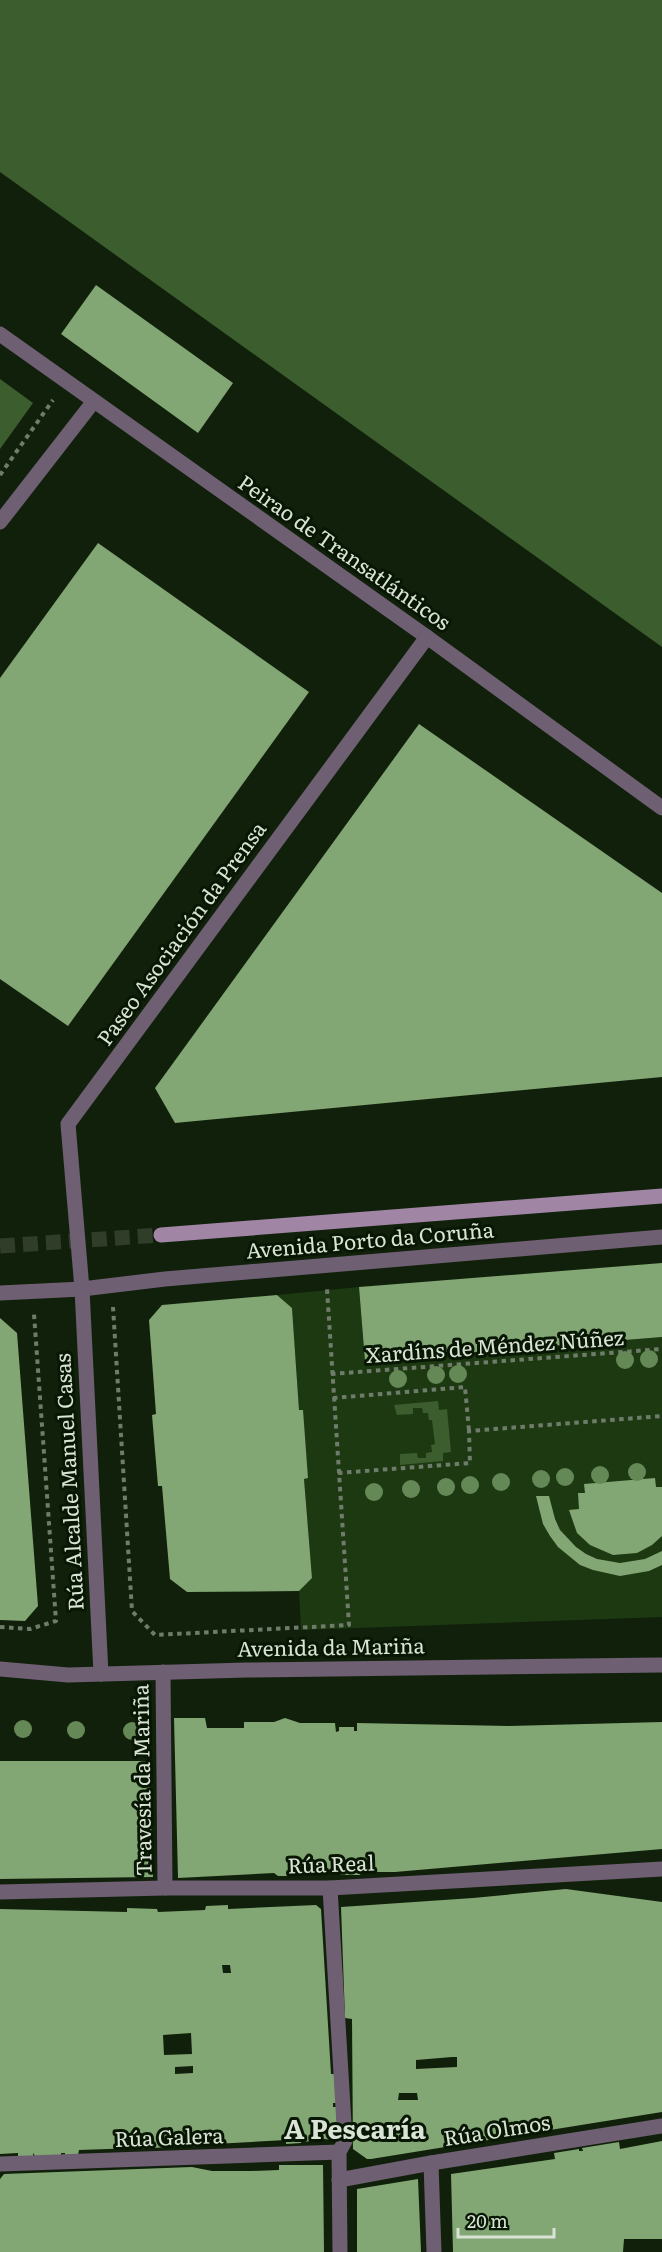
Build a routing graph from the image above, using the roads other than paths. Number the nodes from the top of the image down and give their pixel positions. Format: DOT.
graph roads {
  1 [pos="0,334"];
  2 [pos="94,401"];
  3 [pos="0,522"];
  4 [pos="428,637"];
  5 [pos="662,808"];
  6 [pos="662,1196"];
  7 [pos="161,1234"];
  8 [pos="662,1238"];
  9 [pos="82,1289"];
  10 [pos="0,1293"];
  11 [pos="662,1665"];
  12 [pos="0,1669"];
  13 [pos="163,1672"];
  14 [pos="101,1674"];
  15 [pos="662,1869"];
  16 [pos="165,1887"];
  17 [pos="330,1888"];
  18 [pos="0,1892"];
  19 [pos="662,2126"];
  20 [pos="339,2152"];
  21 [pos="431,2163"];
  22 [pos="0,2164"];
  23 [pos="339,2180"];
  24 [pos="340,2252"];
  25 [pos="434,2252"];
  1 -- 2 [label="street, Peirao de Transatlánticos"];
  2 -- 3 [label="street"];
  2 -- 4 [label="street, Peirao de Transatlánticos"];
  4 -- 5 [label="street, Peirao de Transatlánticos"];
  4 -- 9 [label="street, Paseo Asociación da Prensa"];
  6 -- 7 [label="main road, Avenida Porto da Coruña"];
  8 -- 9 [label="street, Avenida Porto da Coruña"];
  9 -- 10 [label="street, Avenida Porto da Coruña"];
  9 -- 14 [label="street, Rúa Alcalde Manuel Casas"];
  11 -- 13 [label="street, Avenida da Mariña"];
  12 -- 14 [label="street, Avenida da Mariña"];
  13 -- 14 [label="street, Avenida da Mariña"];
  13 -- 16 [label="street, Travesía da Mariña"];
  15 -- 17 [label="street, Rúa Real"];
  16 -- 17 [label="street, Rúa Real"];
  16 -- 18 [label="street, Rúa Real"];
  17 -- 20 [label="street"];
  19 -- 21 [label="street, Rúa Olmos"];
  20 -- 22 [label="street, Rúa Galera"];
  20 -- 23 [label="street"];
  21 -- 23 [label="street, Rúa Olmos"];
  21 -- 25 [label="street"];
  23 -- 24 [label="street"];
}
